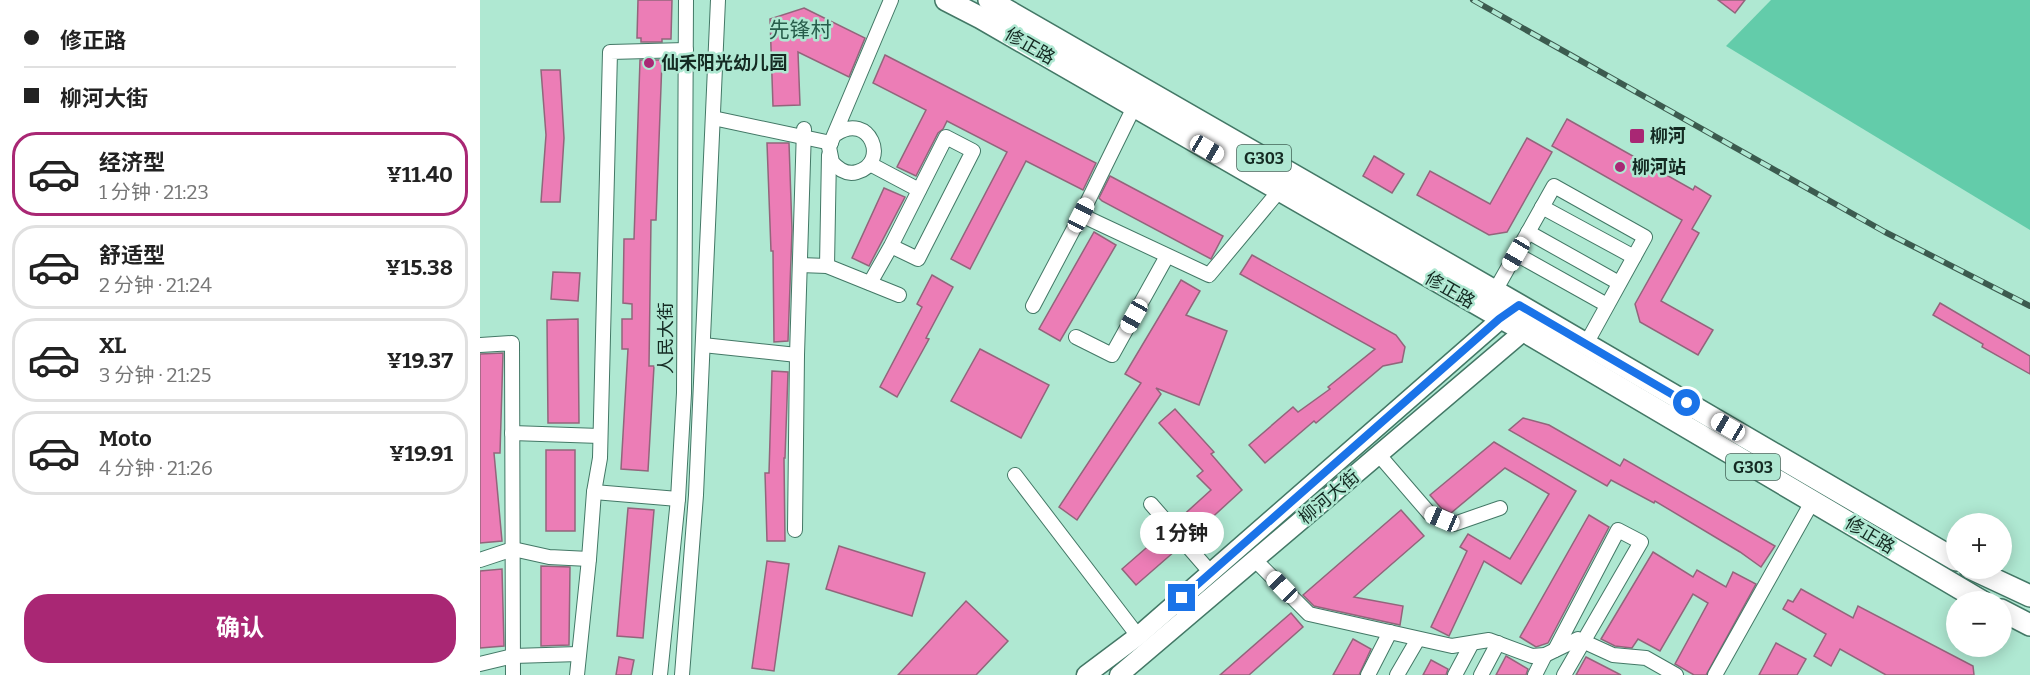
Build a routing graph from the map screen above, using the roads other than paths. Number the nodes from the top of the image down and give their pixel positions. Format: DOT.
graph roads {
  1 [pos="686,0"];
  2 [pos="718,0"];
  3 [pos="891,0"];
  4 [pos="946,0"];
  5 [pos="989,0"];
  6 [pos="686,50"];
  7 [pos="1134,107"];
  8 [pos="712,118"];
  9 [pos="804,133"];
  10 [pos="832,144"];
  11 [pos="870,164"];
  12 [pos="919,190"];
  13 [pos="1279,191"];
  14 [pos="1542,207"];
  15 [pos="1081,215"];
  16 [pos="1528,232"];
  17 [pos="891,246"];
  18 [pos="1516,254"];
  19 [pos="1167,256"];
  20 [pos="1634,257"];
  21 [pos="800,266"];
  22 [pos="827,266"];
  23 [pos="870,283"];
  24 [pos="1620,283"];
  25 [pos="1495,291"];
  26 [pos="899,295"];
  27 [pos="1519,305"];
  28 [pos="1607,305"];
  29 [pos="1033,306"];
  30 [pos="1499,319"];
  31 [pos="1531,324"];
  32 [pos="1076,337"];
  33 [pos="1586,344"];
  34 [pos="480,345"];
  35 [pos="703,345"];
  36 [pos="797,355"];
  37 [pos="512,433"];
  38 [pos="600,435"];
  39 [pos="1379,454"];
  40 [pos="1015,475"];
  41 [pos="594,492"];
  42 [pos="678,499"];
  43 [pos="1812,502"];
  44 [pos="1151,504"];
  45 [pos="1500,508"];
  46 [pos="795,530"];
  47 [pos="513,549"];
  48 [pos="1946,554"];
  49 [pos="589,559"];
  50 [pos="480,560"];
  51 [pos="1255,560"];
  52 [pos="1211,573"];
  53 [pos="1994,579"];
  54 [pos="1964,591"];
  55 [pos="2030,596"];
  56 [pos="2012,616"];
  57 [pos="2030,625"];
  58 [pos="1390,632"];
  59 [pos="1138,636"];
  60 [pos="1418,639"];
  61 [pos="1582,641"];
  62 [pos="1472,643"];
  63 [pos="1498,643"];
  64 [pos="1550,652"];
  65 [pos="579,654"];
  66 [pos="513,656"];
  67 [pos="480,664"];
  68 [pos="513,675"];
  69 [pos="577,675"];
  70 [pos="660,675"];
  71 [pos="682,675"];
  72 [pos="1086,675"];
  73 [pos="1119,675"];
  74 [pos="1368,675"];
  75 [pos="1397,675"];
  76 [pos="1455,675"];
  77 [pos="1481,675"];
  78 [pos="1535,675"];
  79 [pos="1564,675"];
  80 [pos="1676,675"];
  81 [pos="1715,675"];
  1 -- 6 [label="street, 人民大街"];
  2 -- 8 [label="street, 人民大街"];
  3 -- 10 [label="street"];
  4 -- 7 [label="highway, 修正路 / G303"];
  5 -- 25 [label="highway, 修正路 / G303"];
  6 -- 38 [label="street"];
  6 -- 42 [label="street, 人民大街"];
  7 -- 13 [label="highway, 修正路 / G303"];
  7 -- 15 [label="street"];
  8 -- 9 [label="street"];
  8 -- 35 [label="street, 人民大街"];
  9 -- 10 [label="street"];
  9 -- 21 [label="street"];
  10 -- 11 [label="street"];
  10 -- 11 [label="street"];
  10 -- 22 [label="street"];
  11 -- 12 [label="street"];
  12 -- 17 [label="street"];
  12 -- 17 [label="street"];
  13 -- 19 [label="street"];
  13 -- 30 [label="highway, 修正路 / G303"];
  14 -- 16 [label="street"];
  14 -- 20 [label="street"];
  14 -- 20 [label="street"];
  15 -- 19 [label="street"];
  15 -- 29 [label="street"];
  16 -- 18 [label="street"];
  16 -- 24 [label="street"];
  17 -- 23 [label="street"];
  18 -- 25 [label="street"];
  18 -- 28 [label="street"];
  19 -- 32 [label="street"];
  20 -- 24 [label="street"];
  21 -- 22 [label="street"];
  21 -- 36 [label="street"];
  22 -- 23 [label="street"];
  23 -- 26 [label="street"];
  24 -- 28 [label="street"];
  25 -- 27 [label="highway, 修正路 / G303"];
  27 -- 30 [label="main road, 柳河大街"];
  27 -- 31 [label="highway, 修正路 / G303"];
  28 -- 33 [label="street"];
  30 -- 31 [label="highway, 修正路 / G303"];
  30 -- 52 [label="main road, 柳河大街"];
  31 -- 33 [label="highway, 修正路 / G303"];
  31 -- 39 [label="main road, 柳河大街"];
  31 -- 43 [label="highway, 修正路 / G303"];
  33 -- 48 [label="highway, 修正路 / G303"];
  34 -- 37 [label="street"];
  35 -- 36 [label="street"];
  35 -- 71 [label="street, 人民大街"];
  36 -- 46 [label="street"];
  37 -- 38 [label="street"];
  37 -- 47 [label="street"];
  38 -- 41 [label="street"];
  39 -- 45 [label="street"];
  39 -- 51 [label="main road, 柳河大街"];
  40 -- 59 [label="street"];
  41 -- 42 [label="street"];
  41 -- 49 [label="street"];
  42 -- 70 [label="street, 人民大街"];
  43 -- 54 [label="highway, 修正路 / G303"];
  43 -- 81 [label="street"];
  44 -- 52 [label="street"];
  47 -- 49 [label="street"];
  47 -- 50 [label="street"];
  47 -- 66 [label="street"];
  49 -- 65 [label="street"];
  51 -- 58 [label="street"];
  51 -- 73 [label="main road, 柳河大街"];
  52 -- 59 [label="main road, 柳河大街"];
  53 -- 55 [label="highway"];
  56 -- 57 [label="highway"];
  58 -- 60 [label="street"];
  58 -- 74 [label="street"];
  59 -- 72 [label="main road, 柳河大街"];
  60 -- 62 [label="street"];
  60 -- 75 [label="street"];
  61 -- 64 [label="street"];
  61 -- 64 [label="street"];
  61 -- 79 [label="street"];
  61 -- 80 [label="street"];
  62 -- 63 [label="street"];
  62 -- 76 [label="street"];
  63 -- 64 [label="street"];
  63 -- 77 [label="street"];
  64 -- 78 [label="street"];
  65 -- 66 [label="street"];
  65 -- 69 [label="street"];
  66 -- 67 [label="street"];
  66 -- 68 [label="street"];
}
